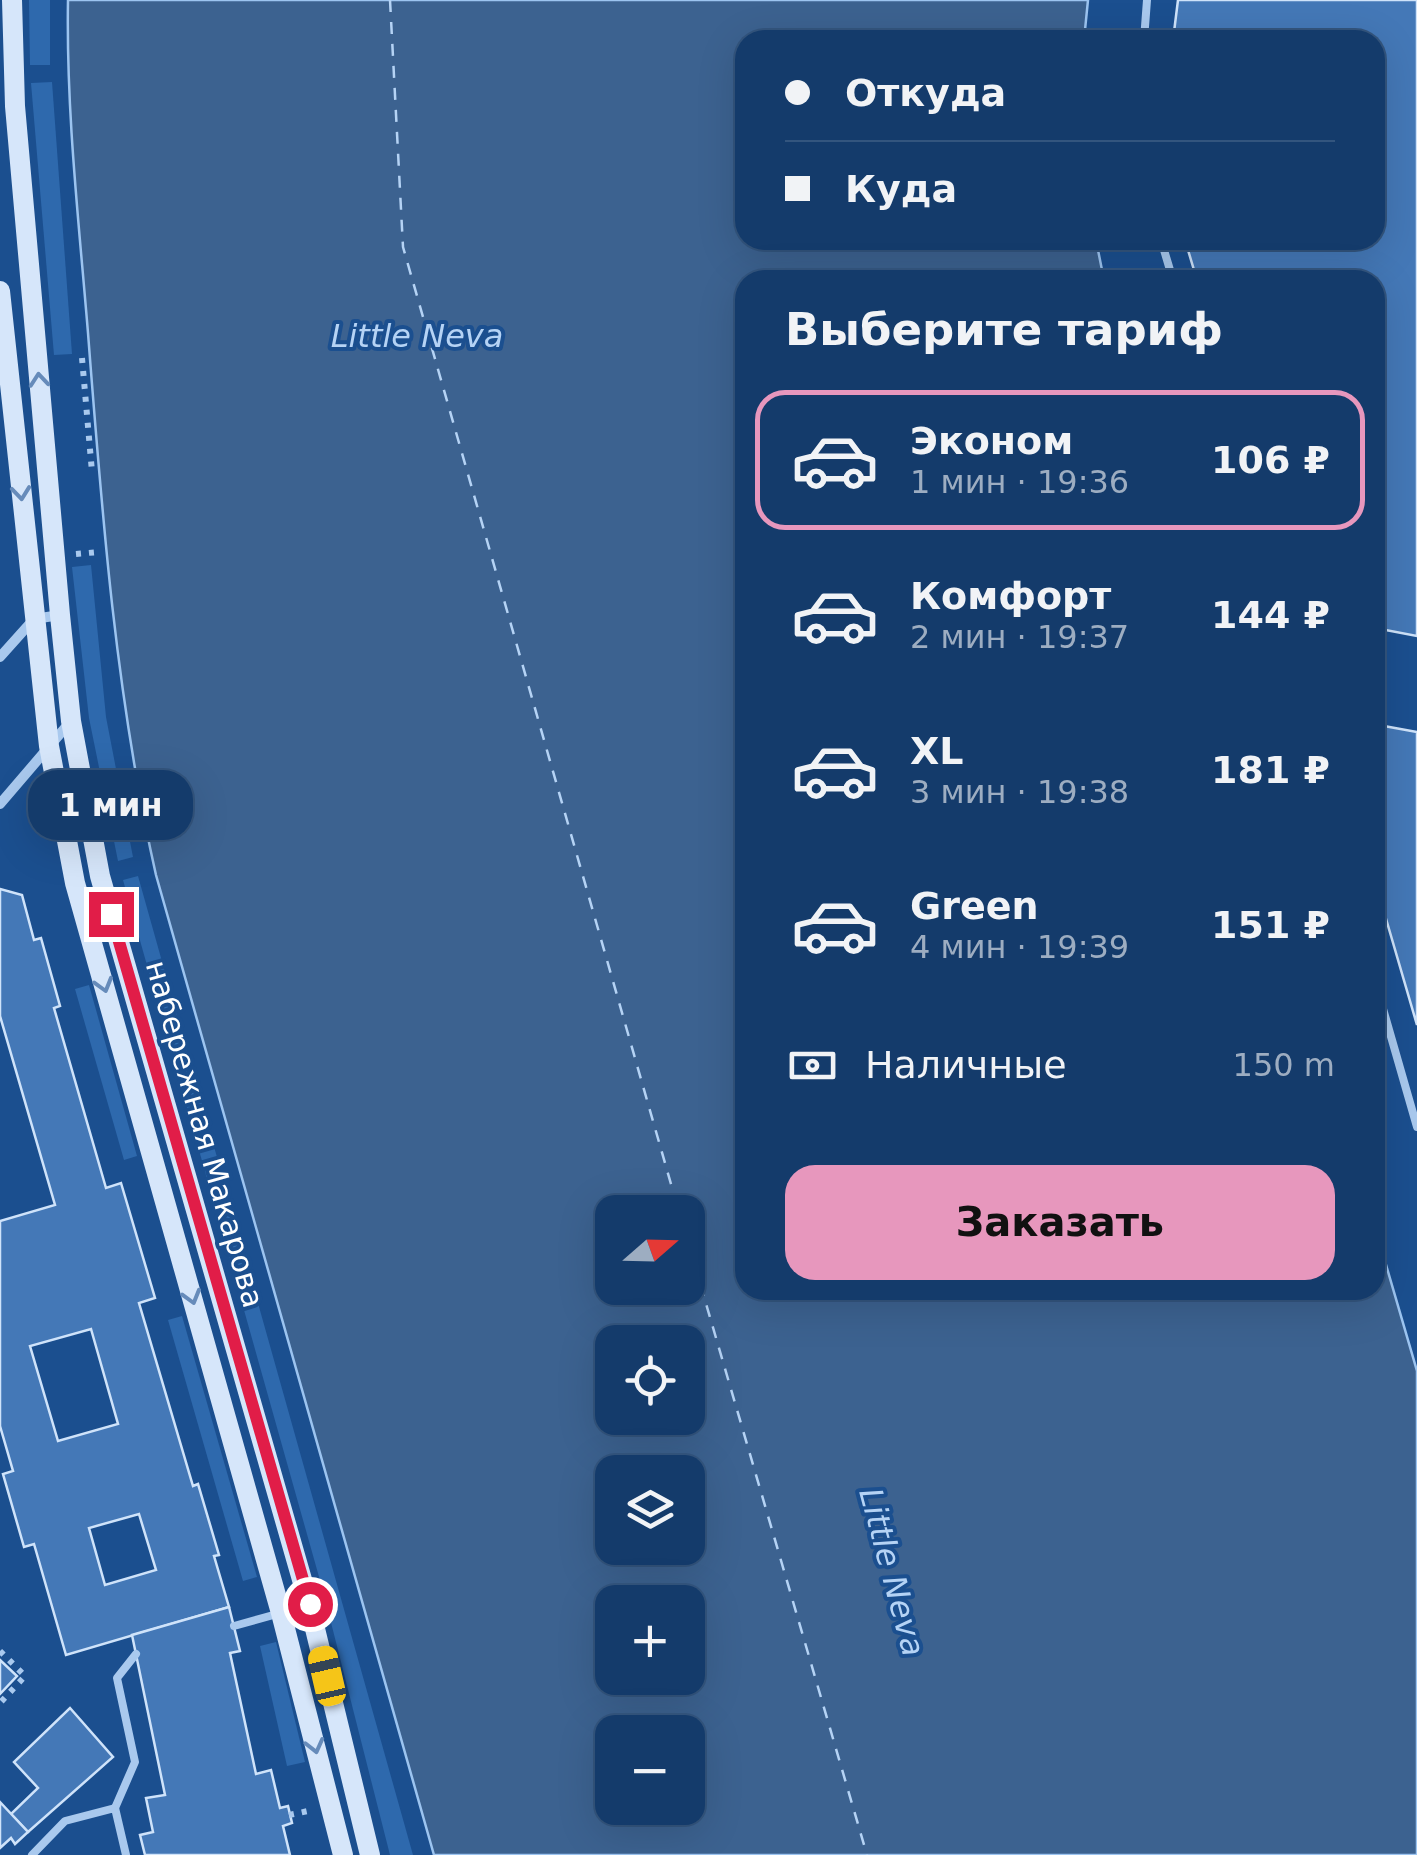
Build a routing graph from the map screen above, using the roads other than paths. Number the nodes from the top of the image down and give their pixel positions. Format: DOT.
graph roads {
  1 [pos="12,0"];
  2 [pos="1147,0"];
  3 [pos="1145,30"];
  4 [pos="9,145"];
  5 [pos="0,291"];
  6 [pos="60,615"];
  7 [pos="34,619"];
  8 [pos="0,657"];
  9 [pos="71,721"];
  10 [pos="49,746"];
  11 [pos="0,804"];
  12 [pos="1385,1016"];
  13 [pos="1417,1127"];
  14 [pos="281,1613"];
  15 [pos="234,1626"];
  16 [pos="136,1654"];
  17 [pos="116,1808"];
  18 [pos="32,1855"];
  19 [pos="126,1855"];
  20 [pos="343,1855"];
  21 [pos="370,1855"];
  1 -- 4 [label="main road, набережная Макарова"];
  2 -- 3 [label="lane"];
  6 -- 4 [label="main road, набережная Макарова, one-way"];
  5 -- 7 [label="main road, набережная Макарова, one-way"];
  6 -- 7 [label="street"];
  6 -- 9 [label="main road, набережная Макарова"];
  7 -- 8 [label="street"];
  7 -- 10 [label="main road, набережная Макарова"];
  9 -- 10 [label="street"];
  9 -- 21 [label="main road, набережная Макарова"];
  10 -- 11 [label="street"];
  10 -- 14 [label="main road, набережная Макарова, one-way"];
  12 -- 13 [label="lane"];
  14 -- 15 [label="lane"];
  14 -- 20 [label="main road, набережная Макарова, one-way"];
  16 -- 17 [label="lane"];
  17 -- 18 [label="lane"];
  17 -- 19 [label="lane"];
}
